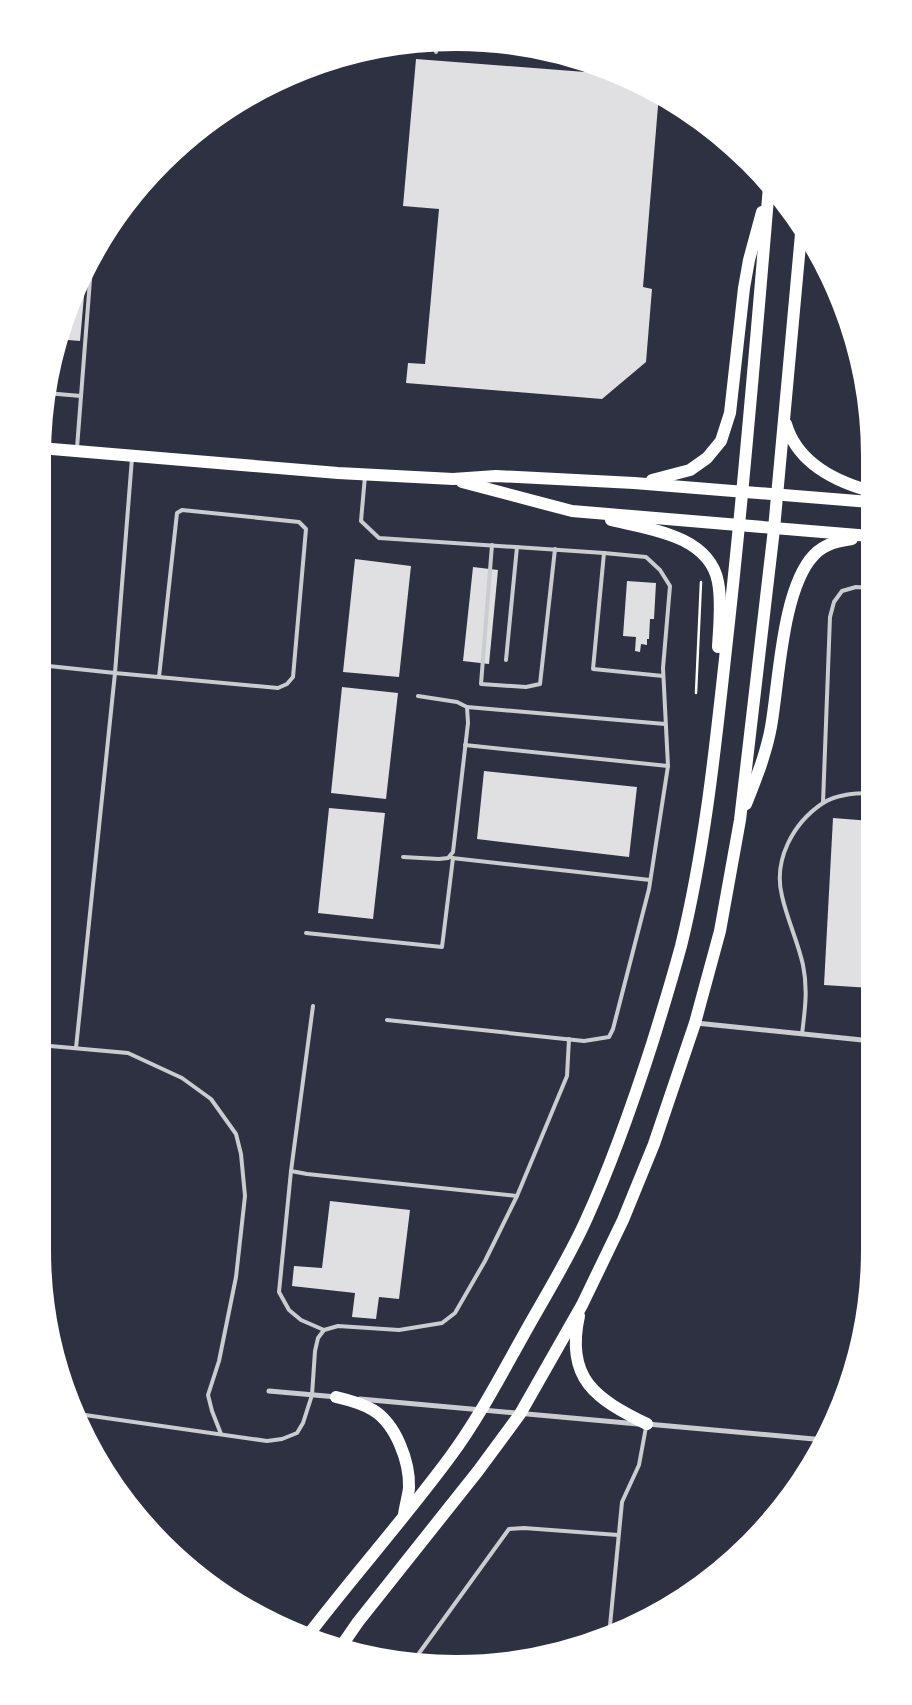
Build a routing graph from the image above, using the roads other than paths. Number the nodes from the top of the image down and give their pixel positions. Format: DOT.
graph roads {
  1 [pos="436,48"];
  2 [pos="436,52"];
  3 [pos="768,192"];
  4 [pos="768,193"];
  5 [pos="801,237"];
  6 [pos="90,274"];
  7 [pos="53,393"];
  8 [pos="81,396"];
  9 [pos="785,420"];
  10 [pos="48,449"];
  11 [pos="77,451"];
  12 [pos="132,455"];
  13 [pos="366,474"];
  14 [pos="454,479"];
  15 [pos="634,483"];
  16 [pos="864,489"];
  17 [pos="742,491"];
  18 [pos="778,494"];
  19 [pos="864,501"];
  20 [pos="572,511"];
  21 [pos="739,525"];
  22 [pos="774,528"];
  23 [pos="864,536"];
  24 [pos="864,537"];
  25 [pos="492,545"];
  26 [pos="517,547"];
  27 [pos="555,549"];
  28 [pos="604,552"];
  29 [pos="864,588"];
  30 [pos="506,660"];
  31 [pos="48,666"];
  32 [pos="115,673"];
  33 [pos="663,676"];
  34 [pos="159,677"];
  35 [pos="418,696"];
  36 [pos="467,707"];
  37 [pos="665,724"];
  38 [pos="465,745"];
  39 [pos="714,756"];
  40 [pos="668,766"];
  41 [pos="864,793"];
  42 [pos="823,803"];
  43 [pos="740,820"];
  44 [pos="403,857"];
  45 [pos="448,858"];
  46 [pos="453,858"];
  47 [pos="650,880"];
  48 [pos="306,933"];
  49 [pos="313,1006"];
  50 [pos="387,1020"];
  51 [pos="695,1022"];
  52 [pos="802,1034"];
  53 [pos="569,1040"];
  54 [pos="864,1040"];
  55 [pos="48,1046"];
  56 [pos="76,1048"];
  57 [pos="291,1172"];
  58 [pos="517,1196"];
  59 [pos="582,1305"];
  60 [pos="324,1330"];
  61 [pos="269,1391"];
  62 [pos="312,1395"];
  63 [pos="336,1397"];
  64 [pos="480,1411"];
  65 [pos="520,1414"];
  66 [pos="83,1415"];
  67 [pos="646,1424"];
  68 [pos="222,1434"];
  69 [pos="817,1439"];
  70 [pos="403,1518"];
  71 [pos="618,1535"];
  72 [pos="610,1627"];
  73 [pos="312,1631"];
  74 [pos="344,1642"];
  75 [pos="417,1656"];
  1 -- 2 [label="lane"];
  3 -- 15 [label="main road"];
  4 -- 17 [label="main road"];
  5 -- 9 [label="main road"];
  6 -- 8 [label="lane"];
  7 -- 8 [label="lane"];
  8 -- 11 [label="lane"];
  9 -- 16 [label="main road"];
  9 -- 18 [label="main road"];
  10 -- 11 [label="main road"];
  11 -- 12 [label="main road"];
  12 -- 13 [label="main road"];
  12 -- 32 [label="lane"];
  13 -- 14 [label="main road"];
  13 -- 25 [label="lane"];
  14 -- 15 [label="main road"];
  14 -- 20 [label="main road"];
  15 -- 17 [label="main road"];
  17 -- 18 [label="main road"];
  17 -- 21 [label="main road"];
  18 -- 19 [label="main road"];
  18 -- 22 [label="main road"];
  20 -- 21 [label="main road"];
  20 -- 39 [label="main road"];
  21 -- 22 [label="main road"];
  21 -- 39 [label="main road"];
  22 -- 23 [label="main road"];
  22 -- 43 [label="main road"];
  24 -- 43 [label="main road"];
  25 -- 26 [label="lane"];
  25 -- 27 [label="lane"];
  26 -- 27 [label="lane"];
  26 -- 30 [label="lane"];
  27 -- 28 [label="lane"];
  28 -- 33 [label="lane"];
  28 -- 33 [label="lane"];
  29 -- 42 [label="lane"];
  31 -- 32 [label="lane"];
  32 -- 34 [label="lane"];
  32 -- 56 [label="lane"];
  33 -- 37 [label="lane"];
  34 -- 34 [label="lane"];
  35 -- 36 [label="lane"];
  36 -- 37 [label="lane"];
  36 -- 38 [label="lane"];
  37 -- 40 [label="lane"];
  38 -- 40 [label="lane"];
  38 -- 45 [label="lane"];
  39 -- 64 [label="main road"];
  40 -- 47 [label="lane"];
  41 -- 42 [label="lane"];
  42 -- 52 [label="lane"];
  43 -- 51 [label="main road"];
  44 -- 45 [label="lane"];
  45 -- 46 [label="lane"];
  46 -- 47 [label="lane"];
  46 -- 48 [label="lane"];
  47 -- 53 [label="lane"];
  49 -- 57 [label="lane"];
  50 -- 53 [label="lane"];
  51 -- 52 [label="street"];
  51 -- 59 [label="main road"];
  52 -- 54 [label="street"];
  53 -- 58 [label="lane"];
  55 -- 56 [label="lane"];
  56 -- 68 [label="lane"];
  57 -- 58 [label="lane"];
  57 -- 60 [label="lane"];
  58 -- 60 [label="lane"];
  59 -- 65 [label="main road"];
  59 -- 67 [label="main road"];
  60 -- 62 [label="lane"];
  61 -- 62 [label="street"];
  62 -- 63 [label="street"];
  62 -- 68 [label="lane"];
  63 -- 64 [label="street"];
  63 -- 70 [label="main road"];
  64 -- 65 [label="street"];
  64 -- 70 [label="main road"];
  65 -- 67 [label="street"];
  65 -- 74 [label="main road"];
  66 -- 68 [label="lane"];
  67 -- 69 [label="street"];
  67 -- 71 [label="lane"];
  70 -- 73 [label="main road"];
  71 -- 72 [label="lane"];
  71 -- 75 [label="lane"];
}
